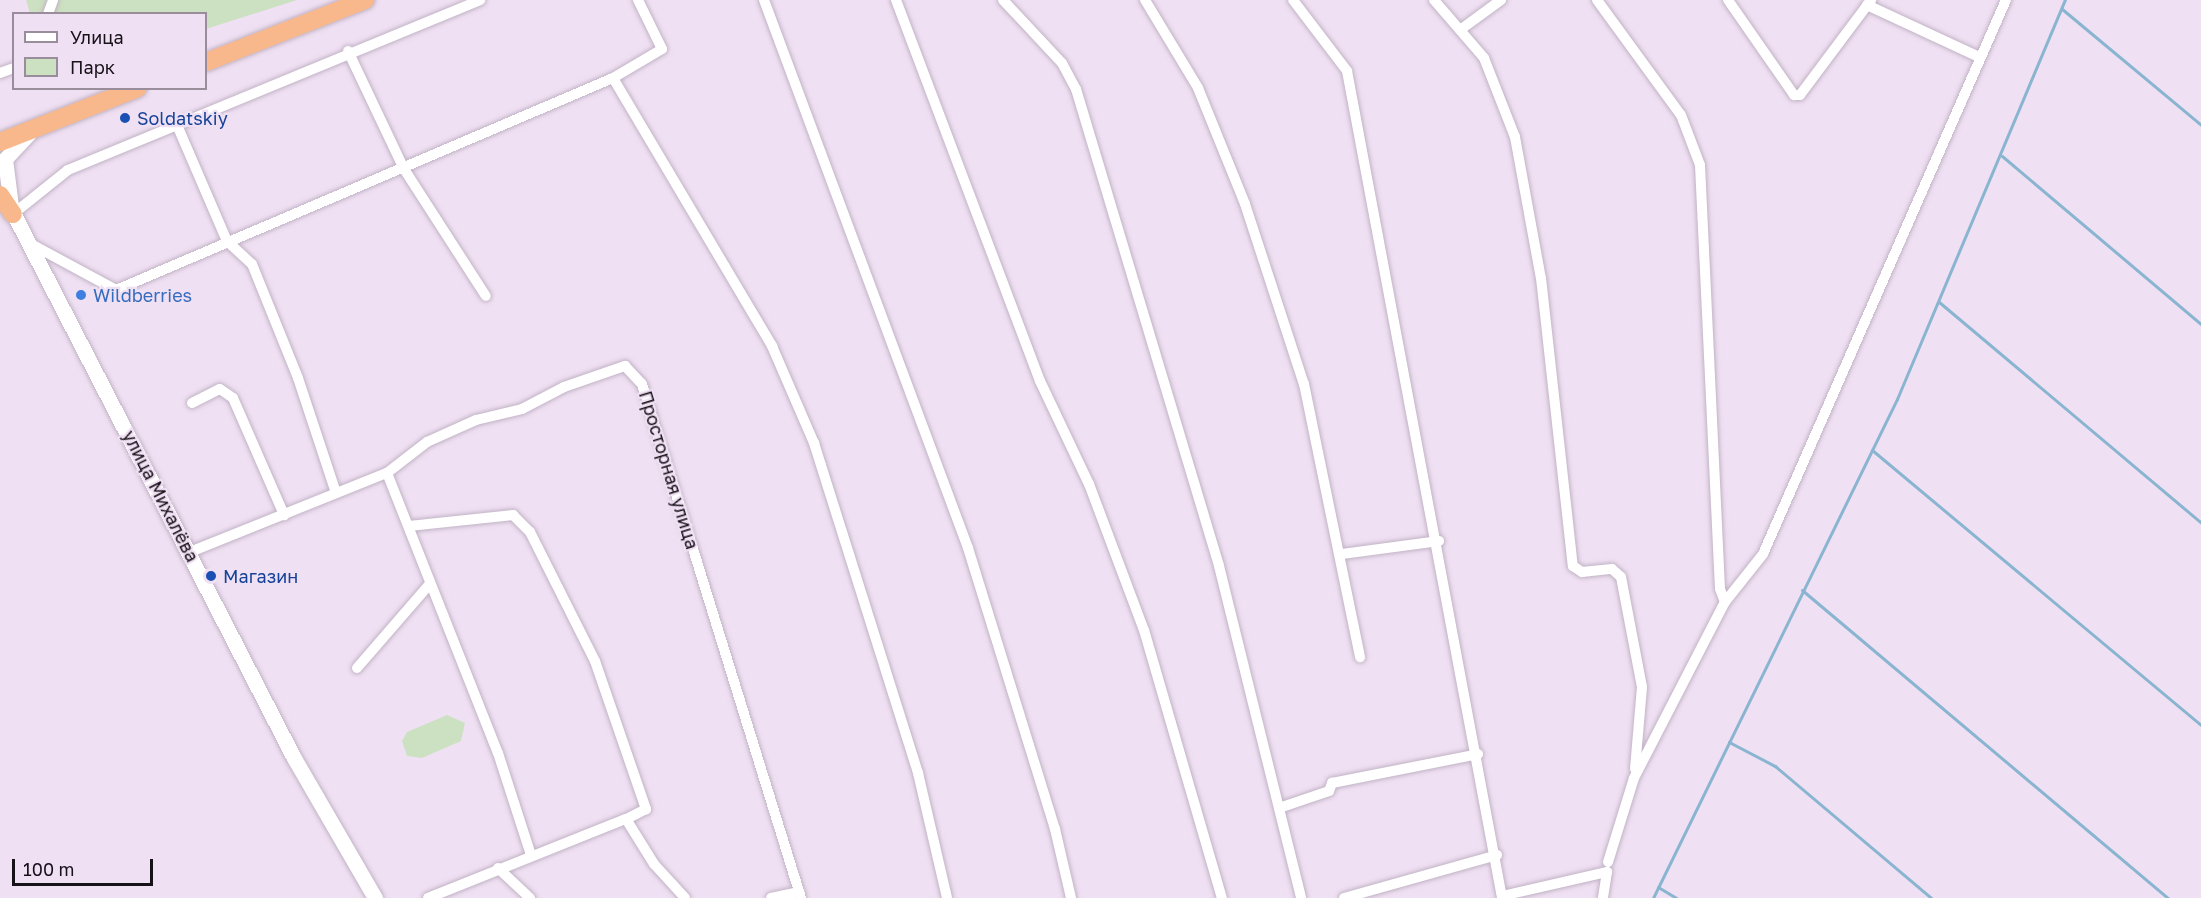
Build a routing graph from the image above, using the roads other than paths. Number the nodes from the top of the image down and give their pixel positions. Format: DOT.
graph roads {
  1 [pos="365,0"];
  2 [pos="480,0"];
  3 [pos="638,0"];
  4 [pos="764,0"];
  5 [pos="896,0"];
  6 [pos="1003,0"];
  7 [pos="1146,0"];
  8 [pos="1293,0"];
  9 [pos="1434,0"];
  10 [pos="1501,0"];
  11 [pos="1597,0"];
  12 [pos="1728,0"];
  13 [pos="2006,0"];
  14 [pos="1869,2"];
  15 [pos="1460,30"];
  16 [pos="348,51"];
  17 [pos="1978,57"];
  18 [pos="207,62"];
  19 [pos="613,78"];
  20 [pos="133,90"];
  21 [pos="177,125"];
  22 [pos="35,128"];
  23 [pos="0,142"];
  24 [pos="404,169"];
  25 [pos="0,187"];
  26 [pos="0,195"];
  27 [pos="13,214"];
  28 [pos="227,241"];
  29 [pos="31,244"];
  30 [pos="486,296"];
  31 [pos="192,403"];
  32 [pos="387,474"];
  33 [pos="336,493"];
  34 [pos="284,515"];
  35 [pos="409,526"];
  36 [pos="1439,541"];
  37 [pos="190,552"];
  38 [pos="1342,554"];
  39 [pos="429,585"];
  40 [pos="1725,602"];
  41 [pos="1360,657"];
  42 [pos="357,668"];
  43 [pos="1478,754"];
  44 [pos="1634,778"];
  45 [pos="1279,808"];
  46 [pos="626,819"];
  47 [pos="531,855"];
  48 [pos="1497,855"];
  49 [pos="1608,862"];
  50 [pos="498,868"];
  51 [pos="800,895"];
  52 [pos="1502,897"];
  53 [pos="375,898"];
  54 [pos="428,898"];
  55 [pos="530,898"];
  56 [pos="684,898"];
  57 [pos="771,898"];
  58 [pos="946,898"];
  59 [pos="1071,898"];
  60 [pos="1222,898"];
  61 [pos="1301,898"];
  62 [pos="1344,898"];
  63 [pos="1603,898"];
  1 -- 18 [label="highway"];
  2 -- 16 [label="street"];
  3 -- 19 [label="street"];
  4 -- 59 [label="street"];
  5 -- 60 [label="street"];
  6 -- 45 [label="street"];
  7 -- 38 [label="street"];
  8 -- 36 [label="street"];
  9 -- 15 [label="street"];
  10 -- 15 [label="street"];
  11 -- 40 [label="street"];
  12 -- 14 [label="street"];
  13 -- 17 [label="street"];
  14 -- 17 [label="street"];
  15 -- 44 [label="street"];
  16 -- 21 [label="street"];
  16 -- 24 [label="street"];
  17 -- 40 [label="street"];
  19 -- 24 [label="street"];
  19 -- 58 [label="street"];
  20 -- 22 [label="highway"];
  21 -- 27 [label="street"];
  21 -- 28 [label="street"];
  22 -- 23 [label="highway"];
  22 -- 27 [label="street"];
  24 -- 28 [label="street"];
  24 -- 30 [label="street"];
  25 -- 27 [label="street, улица Михалёва"];
  26 -- 27 [label="highway"];
  27 -- 29 [label="street, улица Михалёва"];
  28 -- 29 [label="street"];
  28 -- 33 [label="street"];
  29 -- 37 [label="street, улица Михалёва"];
  31 -- 34 [label="street"];
  32 -- 33 [label="street, Просторная улица"];
  32 -- 35 [label="street"];
  32 -- 51 [label="street, Просторная улица"];
  33 -- 34 [label="street, Просторная улица"];
  34 -- 37 [label="street, Просторная улица"];
  35 -- 39 [label="street"];
  35 -- 46 [label="street"];
  36 -- 38 [label="street"];
  36 -- 43 [label="street"];
  37 -- 53 [label="street, улица Михалёва"];
  38 -- 41 [label="street"];
  39 -- 42 [label="street"];
  39 -- 47 [label="street"];
  40 -- 44 [label="street"];
  43 -- 45 [label="street"];
  43 -- 48 [label="street"];
  44 -- 49 [label="street"];
  45 -- 61 [label="street"];
  46 -- 47 [label="street"];
  46 -- 56 [label="street"];
  47 -- 50 [label="street"];
  48 -- 52 [label="street"];
  48 -- 62 [label="street"];
  50 -- 54 [label="street"];
  50 -- 55 [label="street"];
  51 -- 57 [label="street"];
  52 -- 63 [label="street"];
}
